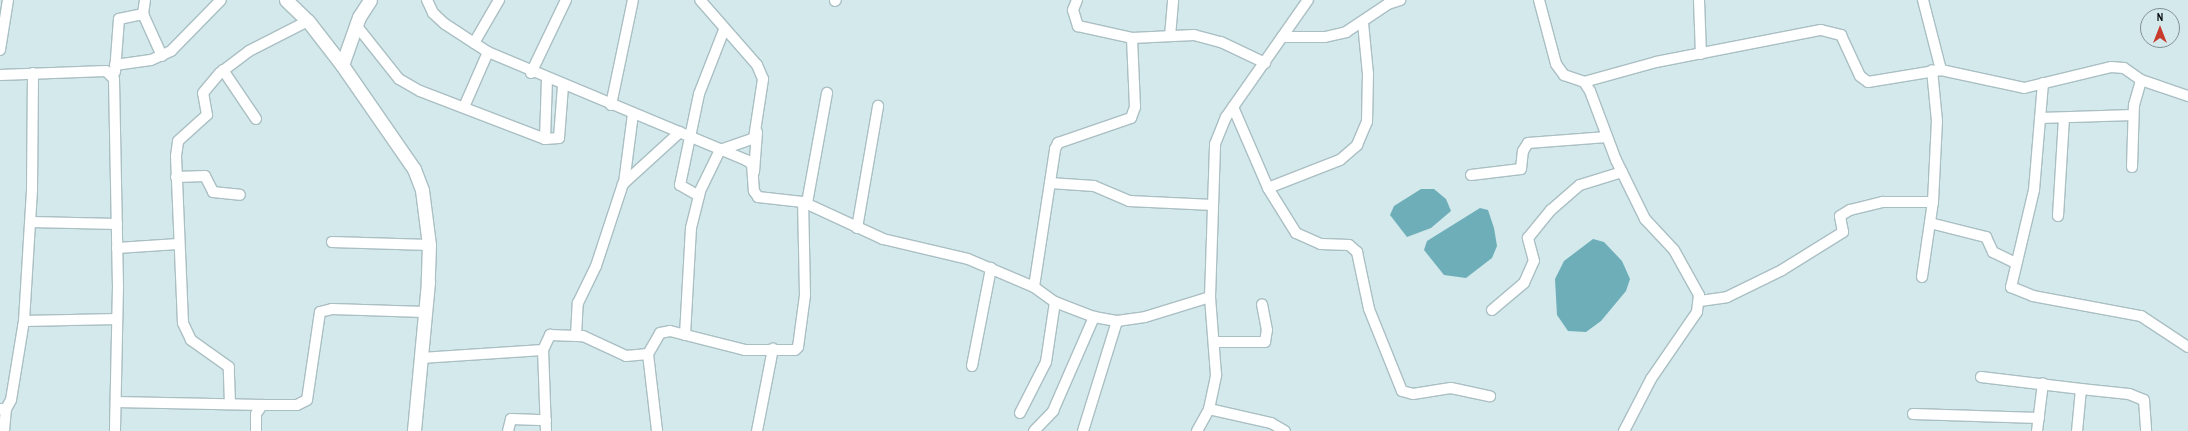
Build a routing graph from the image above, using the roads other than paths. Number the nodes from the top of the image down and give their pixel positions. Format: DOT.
graph roads {
  1 [pos="8,0"];
  2 [pos="145,0"];
  3 [pos="221,0"];
  4 [pos="286,0"];
  5 [pos="370,0"];
  6 [pos="427,0"];
  7 [pos="499,0"];
  8 [pos="566,0"];
  9 [pos="633,0"];
  10 [pos="700,0"];
  11 [pos="1078,0"];
  12 [pos="1173,0"];
  13 [pos="1308,0"];
  14 [pos="1400,0"];
  15 [pos="1539,0"];
  16 [pos="1699,0"];
  17 [pos="1923,0"];
  18 [pos="143,14"];
  19 [pos="308,21"];
  20 [pos="1363,23"];
  21 [pos="356,25"];
  22 [pos="724,30"];
  23 [pos="1170,36"];
  24 [pos="1282,37"];
  25 [pos="1132,38"];
  26 [pos="474,43"];
  27 [pos="0,50"];
  28 [pos="488,52"];
  29 [pos="1701,54"];
  30 [pos="162,56"];
  31 [pos="1265,63"];
  32 [pos="342,65"];
  33 [pos="115,66"];
  34 [pos="223,70"];
  35 [pos="1936,70"];
  36 [pos="33,73"];
  37 [pos="530,73"];
  38 [pos="0,75"];
  39 [pos="114,78"];
  40 [pos="547,79"];
  41 [pos="2141,80"];
  42 [pos="1584,82"];
  43 [pos="2043,83"];
  44 [pos="563,86"];
  45 [pos="827,93"];
  46 [pos="2188,96"];
  47 [pos="612,105"];
  48 [pos="878,106"];
  49 [pos="464,107"];
  50 [pos="1233,107"];
  51 [pos="633,114"];
  52 [pos="2134,115"];
  53 [pos="2040,118"];
  54 [pos="2064,118"];
  55 [pos="256,119"];
  56 [pos="757,128"];
  57 [pos="680,132"];
  58 [pos="1607,137"];
  59 [pos="693,138"];
  60 [pos="545,139"];
  61 [pos="720,150"];
  62 [pos="2132,166"];
  63 [pos="754,172"];
  64 [pos="1622,172"];
  65 [pos="1471,175"];
  66 [pos="176,177"];
  67 [pos="1050,183"];
  68 [pos="624,184"];
  69 [pos="1268,188"];
  70 [pos="240,195"];
  71 [pos="699,196"];
  72 [pos="805,202"];
  73 [pos="1933,202"];
  74 [pos="1213,205"];
  75 [pos="2058,216"];
  76 [pos="31,222"];
  77 [pos="1930,223"];
  78 [pos="117,224"];
  79 [pos="857,228"];
  80 [pos="332,242"];
  81 [pos="178,244"];
  82 [pos="429,245"];
  83 [pos="117,248"];
  84 [pos="2016,263"];
  85 [pos="991,268"];
  86 [pos="1922,277"];
  87 [pos="1034,287"];
  88 [pos="1210,297"];
  89 [pos="1700,301"];
  90 [pos="1054,302"];
  91 [pos="1262,304"];
  92 [pos="1492,310"];
  93 [pos="425,312"];
  94 [pos="1094,317"];
  95 [pos="117,319"];
  96 [pos="24,321"];
  97 [pos="1117,321"];
  98 [pos="686,335"];
  99 [pos="576,336"];
  100 [pos="1216,342"];
  101 [pos="2188,346"];
  102 [pos="773,349"];
  103 [pos="543,350"];
  104 [pos="648,354"];
  105 [pos="421,358"];
  106 [pos="972,366"];
  107 [pos="1981,377"];
  108 [pos="2043,383"];
  109 [pos="2081,390"];
  110 [pos="1490,396"];
  111 [pos="116,402"];
  112 [pos="230,404"];
  113 [pos="262,405"];
  114 [pos="3,409"];
  115 [pos="1209,409"];
  116 [pos="1020,413"];
  117 [pos="1913,414"];
  118 [pos="2039,418"];
  119 [pos="546,420"];
  120 [pos="4,431"];
  121 [pos="115,431"];
  122 [pos="256,431"];
  123 [pos="414,431"];
  124 [pos="508,431"];
  125 [pos="546,431"];
  126 [pos="657,431"];
  127 [pos="757,431"];
  128 [pos="1034,431"];
  129 [pos="1083,431"];
  130 [pos="1197,431"];
  131 [pos="1285,431"];
  132 [pos="1624,431"];
  133 [pos="2037,431"];
  134 [pos="2077,431"];
  135 [pos="2146,431"];
  1 -- 27 [label="street"];
  2 -- 18 [label="street"];
  3 -- 30 [label="street"];
  4 -- 19 [label="street"];
  5 -- 21 [label="street"];
  6 -- 26 [label="street"];
  7 -- 26 [label="street"];
  8 -- 37 [label="street"];
  9 -- 47 [label="street"];
  10 -- 22 [label="street"];
  11 -- 25 [label="street"];
  12 -- 23 [label="street"];
  13 -- 24 [label="street"];
  14 -- 20 [label="street"];
  15 -- 42 [label="street"];
  16 -- 29 [label="street"];
  17 -- 35 [label="street"];
  18 -- 30 [label="street"];
  18 -- 33 [label="street"];
  19 -- 32 [label="street"];
  19 -- 34 [label="street"];
  20 -- 24 [label="street"];
  20 -- 69 [label="street"];
  21 -- 32 [label="street"];
  21 -- 49 [label="street"];
  22 -- 56 [label="street"];
  22 -- 59 [label="street"];
  23 -- 25 [label="street"];
  23 -- 31 [label="street"];
  24 -- 31 [label="street"];
  25 -- 67 [label="street"];
  26 -- 28 [label="street"];
  28 -- 37 [label="street"];
  28 -- 49 [label="street"];
  29 -- 35 [label="street"];
  29 -- 42 [label="street"];
  30 -- 33 [label="street"];
  31 -- 50 [label="street"];
  32 -- 82 [label="street"];
  33 -- 39 [label="street"];
  34 -- 55 [label="street"];
  34 -- 66 [label="street"];
  35 -- 43 [label="street"];
  35 -- 73 [label="street"];
  36 -- 38 [label="street"];
  36 -- 39 [label="street"];
  36 -- 76 [label="street"];
  37 -- 40 [label="street"];
  39 -- 78 [label="street"];
  40 -- 44 [label="street"];
  40 -- 60 [label="street"];
  41 -- 43 [label="street"];
  41 -- 46 [label="street"];
  41 -- 52 [label="street"];
  42 -- 58 [label="street"];
  43 -- 53 [label="street"];
  44 -- 47 [label="street"];
  44 -- 60 [label="street"];
  45 -- 72 [label="street"];
  47 -- 51 [label="street"];
  48 -- 79 [label="street"];
  49 -- 60 [label="street"];
  50 -- 69 [label="street"];
  50 -- 74 [label="street"];
  51 -- 57 [label="street"];
  51 -- 68 [label="street"];
  52 -- 54 [label="street"];
  52 -- 62 [label="street"];
  53 -- 54 [label="street"];
  53 -- 84 [label="street"];
  54 -- 75 [label="street"];
  56 -- 61 [label="street"];
  56 -- 63 [label="street"];
  57 -- 59 [label="street"];
  57 -- 68 [label="street"];
  58 -- 64 [label="street"];
  58 -- 65 [label="street"];
  59 -- 61 [label="street"];
  59 -- 71 [label="street"];
  61 -- 63 [label="street"];
  61 -- 71 [label="street"];
  63 -- 72 [label="street"];
  64 -- 89 [label="street"];
  64 -- 92 [label="street"];
  66 -- 70 [label="street"];
  66 -- 81 [label="street"];
  67 -- 74 [label="street"];
  67 -- 87 [label="street"];
  68 -- 99 [label="street"];
  69 -- 110 [label="street"];
  71 -- 98 [label="street"];
  72 -- 79 [label="street"];
  72 -- 102 [label="street"];
  73 -- 77 [label="street"];
  73 -- 89 [label="street"];
  74 -- 88 [label="street"];
  76 -- 78 [label="street"];
  76 -- 96 [label="street"];
  77 -- 84 [label="street"];
  77 -- 86 [label="street"];
  78 -- 83 [label="street"];
  79 -- 85 [label="street"];
  80 -- 82 [label="street"];
  81 -- 83 [label="street"];
  81 -- 112 [label="street"];
  82 -- 93 [label="street"];
  83 -- 95 [label="street"];
  84 -- 101 [label="street"];
  85 -- 87 [label="street"];
  85 -- 106 [label="street"];
  87 -- 90 [label="street"];
  88 -- 97 [label="street"];
  88 -- 100 [label="street"];
  89 -- 132 [label="street"];
  90 -- 94 [label="street"];
  90 -- 116 [label="street"];
  91 -- 100 [label="street"];
  93 -- 105 [label="street"];
  93 -- 113 [label="street"];
  94 -- 97 [label="street"];
  94 -- 128 [label="street"];
  95 -- 96 [label="street"];
  95 -- 111 [label="street"];
  96 -- 114 [label="street"];
  97 -- 129 [label="street"];
  98 -- 102 [label="street"];
  98 -- 104 [label="street"];
  99 -- 103 [label="street"];
  99 -- 104 [label="street"];
  100 -- 115 [label="street"];
  102 -- 127 [label="street"];
  103 -- 105 [label="street"];
  103 -- 119 [label="street"];
  104 -- 126 [label="street"];
  105 -- 123 [label="street"];
  107 -- 108 [label="street"];
  108 -- 109 [label="street"];
  108 -- 118 [label="street"];
  109 -- 134 [label="street"];
  109 -- 135 [label="street"];
  111 -- 112 [label="street"];
  111 -- 121 [label="street"];
  112 -- 113 [label="street"];
  113 -- 122 [label="street"];
  114 -- 120 [label="street"];
  115 -- 130 [label="street"];
  115 -- 131 [label="street"];
  117 -- 118 [label="street"];
  118 -- 133 [label="street"];
  119 -- 124 [label="street"];
  119 -- 125 [label="street"];
}
